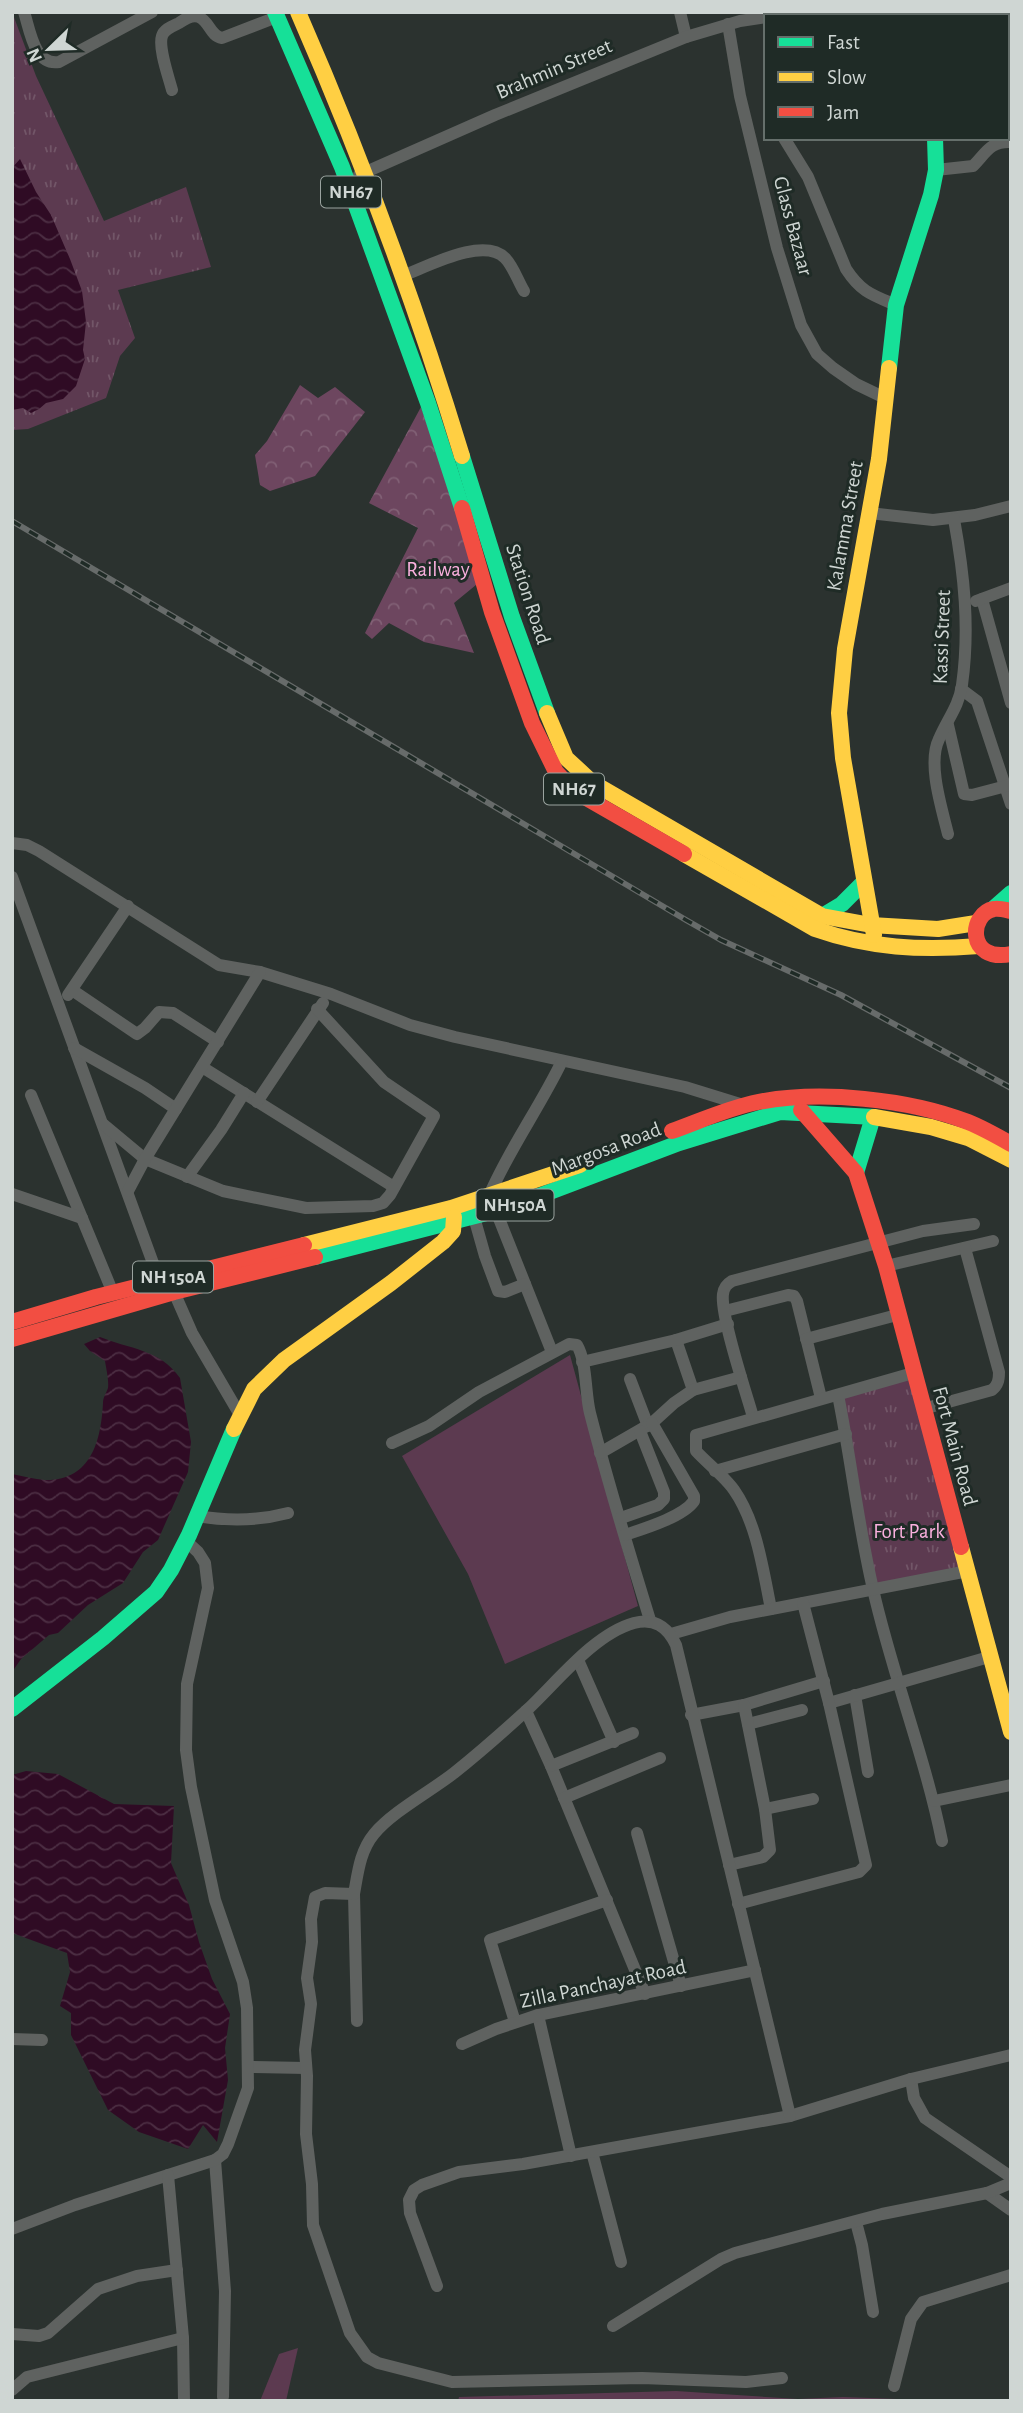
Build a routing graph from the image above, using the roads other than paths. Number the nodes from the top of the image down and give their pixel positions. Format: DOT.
graph roads {
  1 [pos="24,12"];
  2 [pos="152,12"];
  3 [pos="298,12"];
  4 [pos="680,12"];
  5 [pos="808,12"];
  6 [pos="784,14"];
  7 [pos="276,15"];
  8 [pos="764,17"];
  9 [pos="736,19"];
  10 [pos="686,37"];
  11 [pos="172,90"];
  12 [pos="785,140"];
  13 [pos="935,140"];
  14 [pos="1011,142"];
  15 [pos="936,170"];
  16 [pos="363,174"];
  17 [pos="347,180"];
  18 [pos="402,276"];
  19 [pos="524,291"];
  20 [pos="897,305"];
  21 [pos="885,398"];
  22 [pos="1011,506"];
  23 [pos="869,513"];
  24 [pos="954,519"];
  25 [pos="1011,588"];
  26 [pos="982,599"];
  27 [pos="966,605"];
  28 [pos="961,689"];
  29 [pos="1011,703"];
  30 [pos="948,725"];
  31 [pos="555,755"];
  32 [pos="1008,786"];
  33 [pos="1011,804"];
  34 [pos="947,834"];
  35 [pos="12,843"];
  36 [pos="12,877"];
  37 [pos="863,883"];
  38 [pos="1011,893"];
  39 [pos="128,906"];
  40 [pos="994,908"];
  41 [pos="1011,911"];
  42 [pos="822,916"];
  43 [pos="976,923"];
  44 [pos="872,925"];
  45 [pos="877,945"];
  46 [pos="979,946"];
  47 [pos="1009,957"];
  48 [pos="260,972"];
  49 [pos="72,990"];
  50 [pos="331,994"];
  51 [pos="61,1007"];
  52 [pos="317,1009"];
  53 [pos="218,1042"];
  54 [pos="74,1048"];
  55 [pos="562,1061"];
  56 [pos="202,1067"];
  57 [pos="244,1093"];
  58 [pos="31,1095"];
  59 [pos="257,1102"];
  60 [pos="744,1105"];
  61 [pos="800,1105"];
  62 [pos="176,1109"];
  63 [pos="873,1117"];
  64 [pos="103,1124"];
  65 [pos="1011,1144"];
  66 [pos="145,1159"];
  67 [pos="1011,1160"];
  68 [pos="856,1173"];
  69 [pos="187,1177"];
  70 [pos="394,1187"];
  71 [pos="128,1191"];
  72 [pos="12,1194"];
  73 [pos="492,1204"];
  74 [pos="453,1215"];
  75 [pos="474,1217"];
  76 [pos="82,1218"];
  77 [pos="974,1224"];
  78 [pos="993,1241"];
  79 [pos="878,1244"];
  80 [pos="965,1248"];
  81 [pos="886,1266"];
  82 [pos="525,1284"];
  83 [pos="166,1289"];
  84 [pos="113,1293"];
  85 [pos="725,1311"];
  86 [pos="897,1315"];
  87 [pos="12,1322"];
  88 [pos="728,1324"];
  89 [pos="12,1339"];
  90 [pos="806,1339"];
  91 [pos="676,1340"];
  92 [pos="552,1352"];
  93 [pos="582,1362"];
  94 [pos="914,1373"];
  95 [pos="741,1377"];
  96 [pos="630,1380"];
  97 [pos="693,1390"];
  98 [pos="838,1395"];
  99 [pos="821,1398"];
  100 [pos="923,1409"];
  101 [pos="240,1415"];
  102 [pos="752,1417"];
  103 [pos="646,1426"];
  104 [pos="846,1434"];
  105 [pos="392,1443"];
  106 [pos="600,1453"];
  107 [pos="715,1471"];
  108 [pos="288,1513"];
  109 [pos="197,1516"];
  110 [pos="621,1518"];
  111 [pos="625,1535"];
  112 [pos="186,1541"];
  113 [pos="968,1571"];
  114 [pos="873,1588"];
  115 [pos="803,1603"];
  116 [pos="771,1609"];
  117 [pos="650,1620"];
  118 [pos="671,1634"];
  119 [pos="989,1657"];
  120 [pos="578,1660"];
  121 [pos="824,1681"];
  122 [pos="898,1683"];
  123 [pos="855,1695"];
  124 [pos="830,1703"];
  125 [pos="744,1705"];
  126 [pos="12,1709"];
  127 [pos="802,1710"];
  128 [pos="526,1711"];
  129 [pos="691,1714"];
  130 [pos="748,1724"];
  131 [pos="1011,1731"];
  132 [pos="633,1733"];
  133 [pos="614,1742"];
  134 [pos="660,1758"];
  135 [pos="551,1766"];
  136 [pos="868,1772"];
  137 [pos="1011,1785"];
  138 [pos="564,1798"];
  139 [pos="813,1799"];
  140 [pos="934,1801"];
  141 [pos="765,1809"];
  142 [pos="637,1833"];
  143 [pos="942,1841"];
  144 [pos="729,1865"];
  145 [pos="354,1894"];
  146 [pos="607,1900"];
  147 [pos="738,1904"];
  148 [pos="755,1970"];
  149 [pos="681,1986"];
  150 [pos="645,1994"];
  151 [pos="537,2015"];
  152 [pos="357,2021"];
  153 [pos="515,2022"];
  154 [pos="12,2039"];
  155 [pos="42,2040"];
  156 [pos="462,2044"];
  157 [pos="1011,2054"];
  158 [pos="249,2067"];
  159 [pos="306,2068"];
  160 [pos="911,2079"];
  161 [pos="790,2116"];
  162 [pos="592,2152"];
  163 [pos="571,2156"];
  164 [pos="215,2160"];
  165 [pos="168,2175"];
  166 [pos="1011,2177"];
  167 [pos="1011,2183"];
  168 [pos="987,2193"];
  169 [pos="1011,2210"];
  170 [pos="856,2222"];
  171 [pos="12,2230"];
  172 [pos="621,2262"];
  173 [pos="177,2270"];
  174 [pos="1011,2275"];
  175 [pos="437,2286"];
  176 [pos="873,2312"];
  177 [pos="613,2326"];
  178 [pos="12,2334"];
  179 [pos="183,2338"];
  180 [pos="782,2378"];
  181 [pos="894,2386"];
  182 [pos="12,2390"];
  183 [pos="223,2398"];
  184 [pos="184,2401"];
  1 -- 2 [label="street"];
  3 -- 16 [label="main road, Station Road / NH67"];
  4 -- 10 [label="street"];
  5 -- 6 [label="street"];
  7 -- 11 [label="street"];
  7 -- 17 [label="main road, NH67"];
  8 -- 9 [label="street, Brahmin Street"];
  9 -- 10 [label="street, Brahmin Street"];
  9 -- 21 [label="street, Glass Bazaar"];
  10 -- 16 [label="street, Brahmin Street"];
  12 -- 20 [label="street"];
  13 -- 15 [label="main road, Kalamma Street"];
  14 -- 15 [label="street"];
  15 -- 20 [label="main road, Kalamma Street"];
  16 -- 17 [label="street, Brahmin Street"];
  16 -- 18 [label="main road, Station Road / NH67"];
  17 -- 31 [label="main road, Station Road / NH67"];
  18 -- 19 [label="street"];
  18 -- 31 [label="main road, Station Road / NH67"];
  20 -- 21 [label="main road, Kalamma Street"];
  21 -- 23 [label="main road, Kalamma Street"];
  22 -- 24 [label="street"];
  23 -- 24 [label="street"];
  23 -- 37 [label="main road, Kalamma Street"];
  24 -- 27 [label="street, Kassi Street"];
  25 -- 26 [label="street"];
  26 -- 27 [label="street"];
  26 -- 29 [label="street"];
  27 -- 28 [label="street, Kassi Street"];
  28 -- 30 [label="street, Kassi Street"];
  28 -- 32 [label="street"];
  30 -- 32 [label="street"];
  30 -- 34 [label="street, Kassi Street"];
  31 -- 42 [label="main road, Station Road / NH67"];
  31 -- 45 [label="main road, Station Road / NH67"];
  32 -- 33 [label="street"];
  35 -- 39 [label="street"];
  36 -- 51 [label="street"];
  37 -- 42 [label="main road"];
  37 -- 44 [label="main road, Kalamma Street"];
  38 -- 40 [label="main road"];
  39 -- 48 [label="street"];
  39 -- 49 [label="street"];
  40 -- 41 [label="main road"];
  40 -- 43 [label="main road"];
  42 -- 44 [label="main road, Station Road / NH67"];
  43 -- 44 [label="main road, Station Road / NH67"];
  43 -- 46 [label="main road"];
  44 -- 45 [label="main road, Kalamma Street"];
  45 -- 46 [label="main road, Station Road / NH67"];
  46 -- 47 [label="main road, NH67"];
  48 -- 50 [label="street"];
  48 -- 53 [label="street"];
  49 -- 51 [label="street"];
  49 -- 53 [label="street"];
  50 -- 52 [label="street"];
  50 -- 55 [label="street"];
  51 -- 54 [label="street"];
  52 -- 59 [label="street"];
  52 -- 70 [label="street"];
  53 -- 56 [label="street"];
  54 -- 62 [label="street"];
  54 -- 64 [label="street"];
  55 -- 60 [label="street"];
  55 -- 73 [label="street"];
  56 -- 57 [label="street"];
  56 -- 62 [label="street"];
  57 -- 59 [label="street"];
  57 -- 69 [label="street"];
  58 -- 76 [label="street"];
  59 -- 70 [label="street"];
  60 -- 61 [label="main road, Margosa Road"];
  60 -- 73 [label="main road, Margosa Road"];
  61 -- 63 [label="main road, Margosa Road / NH150A"];
  61 -- 65 [label="main road"];
  61 -- 68 [label="main road, Fort Main Road"];
  61 -- 73 [label="main road, Margosa Road / NH150A"];
  62 -- 66 [label="street"];
  63 -- 67 [label="main road, Margosa Road / NH150A"];
  63 -- 68 [label="main road"];
  64 -- 66 [label="street"];
  64 -- 71 [label="street"];
  66 -- 69 [label="street"];
  66 -- 71 [label="street"];
  68 -- 79 [label="main road, Fort Main Road"];
  69 -- 70 [label="street"];
  71 -- 83 [label="street"];
  72 -- 76 [label="street"];
  73 -- 74 [label="main road, Margosa Road"];
  73 -- 75 [label="main road, Margosa Road / NH150A"];
  73 -- 82 [label="street"];
  74 -- 75 [label="main road, Margosa Road / NH150A"];
  74 -- 83 [label="main road, Margosa Road / NH150A"];
  74 -- 101 [label="main road"];
  75 -- 82 [label="street"];
  76 -- 84 [label="street"];
  77 -- 79 [label="street"];
  78 -- 80 [label="street"];
  79 -- 81 [label="main road, Fort Main Road"];
  79 -- 85 [label="street"];
  80 -- 81 [label="street"];
  80 -- 100 [label="street"];
  81 -- 86 [label="main road, Fort Main Road"];
  82 -- 92 [label="street"];
  83 -- 84 [label="main road, Margosa Road / NH 150A"];
  83 -- 89 [label="main road, Margosa Road / NH150A"];
  83 -- 101 [label="street"];
  84 -- 87 [label="main road, Margosa Road / NH 150A"];
  85 -- 88 [label="street"];
  85 -- 90 [label="street"];
  86 -- 90 [label="street"];
  86 -- 94 [label="main road, Fort Main Road"];
  88 -- 91 [label="street"];
  88 -- 95 [label="street"];
  90 -- 99 [label="street"];
  91 -- 93 [label="street"];
  91 -- 97 [label="street"];
  92 -- 93 [label="street"];
  92 -- 105 [label="street"];
  93 -- 106 [label="street"];
  94 -- 98 [label="street"];
  94 -- 100 [label="main road, Fort Main Road"];
  95 -- 97 [label="street"];
  95 -- 102 [label="street"];
  96 -- 103 [label="street"];
  97 -- 103 [label="street"];
  98 -- 99 [label="street"];
  98 -- 104 [label="street"];
  99 -- 102 [label="street"];
  100 -- 113 [label="main road, Fort Main Road"];
  101 -- 109 [label="main road"];
  102 -- 107 [label="street"];
  103 -- 106 [label="street"];
  103 -- 110 [label="street"];
  103 -- 111 [label="street"];
  104 -- 107 [label="street"];
  104 -- 114 [label="street"];
  106 -- 110 [label="street"];
  107 -- 116 [label="street"];
  108 -- 109 [label="street"];
  109 -- 112 [label="main road"];
  110 -- 111 [label="street"];
  111 -- 117 [label="street"];
  112 -- 126 [label="main road"];
  112 -- 158 [label="street"];
  113 -- 114 [label="street"];
  113 -- 119 [label="main road, Fort Main Road"];
  114 -- 115 [label="street"];
  114 -- 122 [label="street"];
  115 -- 116 [label="street"];
  115 -- 121 [label="street"];
  116 -- 118 [label="street"];
  117 -- 118 [label="street"];
  117 -- 120 [label="street"];
  118 -- 129 [label="street"];
  119 -- 122 [label="street"];
  119 -- 131 [label="main road, Fort Main Road"];
  120 -- 128 [label="street"];
  120 -- 133 [label="street"];
  121 -- 124 [label="street"];
  121 -- 125 [label="street"];
  122 -- 123 [label="street"];
  122 -- 140 [label="street"];
  123 -- 124 [label="street"];
  123 -- 136 [label="street"];
  124 -- 147 [label="street"];
  125 -- 129 [label="street"];
  125 -- 130 [label="street"];
  127 -- 130 [label="street"];
  128 -- 135 [label="street"];
  128 -- 145 [label="street"];
  129 -- 144 [label="street"];
  130 -- 141 [label="street"];
  132 -- 133 [label="street"];
  133 -- 135 [label="street"];
  134 -- 138 [label="street"];
  135 -- 138 [label="street"];
  137 -- 140 [label="street"];
  138 -- 146 [label="street"];
  139 -- 141 [label="street"];
  140 -- 143 [label="street"];
  141 -- 144 [label="street"];
  142 -- 149 [label="street"];
  144 -- 147 [label="street"];
  145 -- 152 [label="street"];
  145 -- 159 [label="street"];
  146 -- 150 [label="street"];
  146 -- 153 [label="street"];
  147 -- 148 [label="street"];
  148 -- 149 [label="street, Zilla Panchayat Road"];
  148 -- 161 [label="street"];
  149 -- 150 [label="street, Zilla Panchayat Road"];
  150 -- 151 [label="street, Zilla Panchayat Road"];
  151 -- 153 [label="street, Zilla Panchayat Road"];
  151 -- 163 [label="street"];
  153 -- 156 [label="street, Zilla Panchayat Road"];
  154 -- 155 [label="street"];
  157 -- 160 [label="street"];
  158 -- 159 [label="street"];
  158 -- 164 [label="street"];
  159 -- 180 [label="street"];
  160 -- 161 [label="street"];
  160 -- 166 [label="street"];
  161 -- 162 [label="street"];
  162 -- 163 [label="street"];
  162 -- 172 [label="street"];
  163 -- 175 [label="street"];
  164 -- 165 [label="street"];
  164 -- 183 [label="street"];
  165 -- 171 [label="street"];
  165 -- 173 [label="street"];
  167 -- 168 [label="street"];
  168 -- 169 [label="street"];
  168 -- 170 [label="street"];
  170 -- 176 [label="street"];
  170 -- 177 [label="street"];
  173 -- 178 [label="street"];
  173 -- 179 [label="street"];
  174 -- 181 [label="street"];
  179 -- 182 [label="street"];
  179 -- 184 [label="street"];
}
